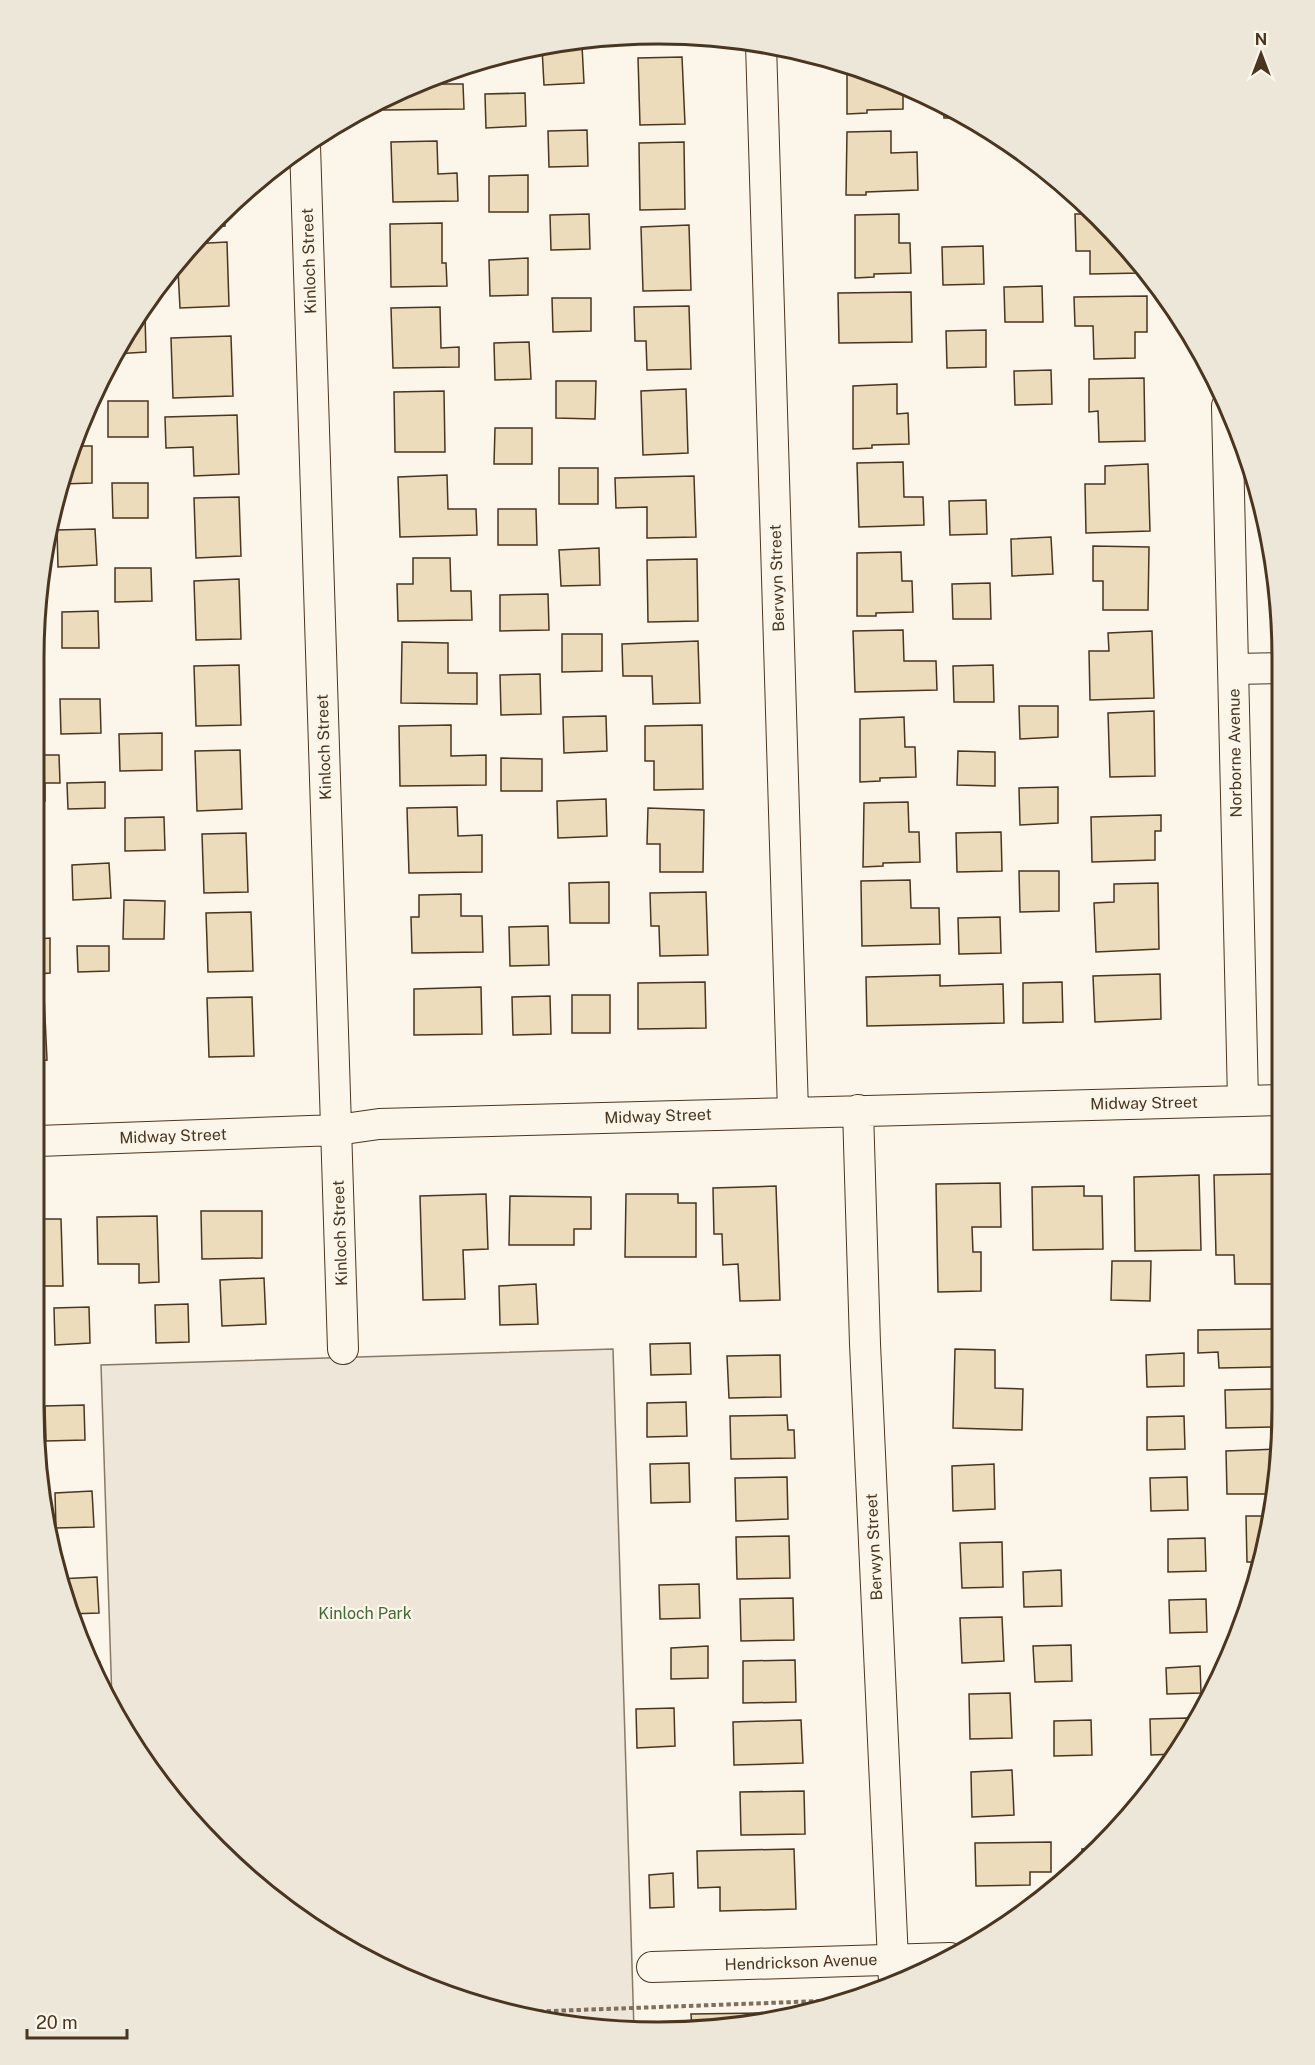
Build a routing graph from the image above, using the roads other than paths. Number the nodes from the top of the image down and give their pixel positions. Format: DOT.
graph roads {
  1 [pos="761,53"];
  2 [pos="305,155"];
  3 [pos="1228,430"];
  4 [pos="1272,668"];
  5 [pos="1233,669"];
  6 [pos="1243,1100"];
  7 [pos="1272,1100"];
  8 [pos="858,1110"];
  9 [pos="793,1112"];
  10 [pos="337,1130"];
  11 [pos="44,1141"];
  12 [pos="343,1349"];
  13 [pos="652,1967"];
  14 [pos="894,1971"];
  1 -- 9 [label="street, Berwyn Street"];
  2 -- 10 [label="street, Kinloch Street"];
  3 -- 5 [label="street, Norborne Avenue"];
  4 -- 5 [label="street"];
  5 -- 6 [label="street, Norborne Avenue"];
  6 -- 7 [label="street, Midway Street"];
  6 -- 8 [label="street, Midway Street"];
  8 -- 9 [label="street, Midway Street"];
  8 -- 14 [label="street, Berwyn Street"];
  9 -- 10 [label="street, Midway Street"];
  10 -- 11 [label="street, Midway Street"];
  10 -- 12 [label="street, Kinloch Street"];
  13 -- 14 [label="street, Hendrickson Avenue"];
}
